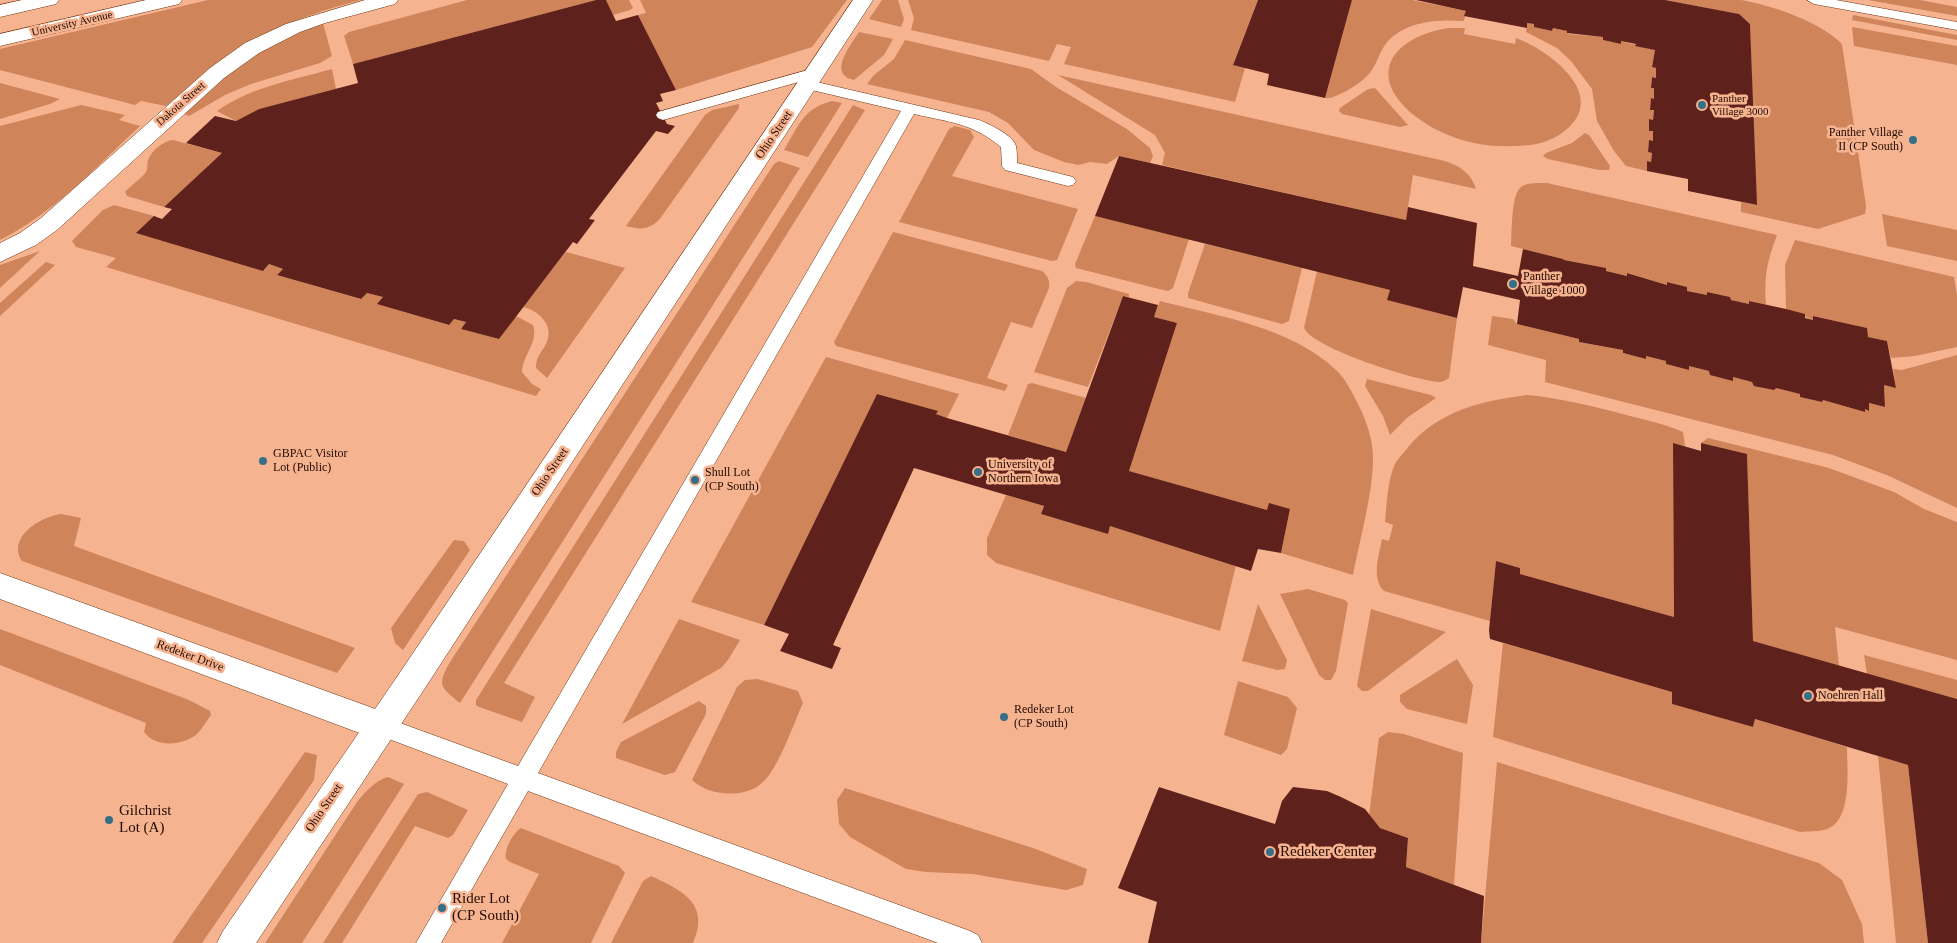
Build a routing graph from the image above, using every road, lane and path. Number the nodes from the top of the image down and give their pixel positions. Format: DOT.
graph roads {
  1 [pos="50,0"];
  2 [pos="172,0"];
  3 [pos="388,0"];
  4 [pos="863,0"];
  5 [pos="1814,0"];
  6 [pos="0,11"];
  7 [pos="1957,26"];
  8 [pos="0,40"];
  9 [pos="811,79"];
  10 [pos="910,109"];
  11 [pos="663,115"];
  12 [pos="1068,181"];
  13 [pos="0,253"];
  14 [pos="0,586"];
  15 [pos="381,726"];
  16 [pos="523,778"];
  17 [pos="235,943"];
  18 [pos="428,943"];
  19 [pos="970,943"];
  1 -- 6 [label="street"];
  2 -- 8 [label="street, University Avenue"];
  3 -- 13 [label="street, Dakota Street"];
  4 -- 9 [label="street, Ohio Street"];
  5 -- 7 [label="lane"];
  9 -- 10 [label="lane"];
  9 -- 11 [label="lane"];
  9 -- 15 [label="street, Ohio Street"];
  10 -- 12 [label="lane"];
  10 -- 16 [label="lane"];
  14 -- 15 [label="street, Redeker Drive"];
  15 -- 16 [label="lane"];
  15 -- 17 [label="street, Ohio Street"];
  16 -- 18 [label="lane"];
  16 -- 19 [label="lane"];
}
